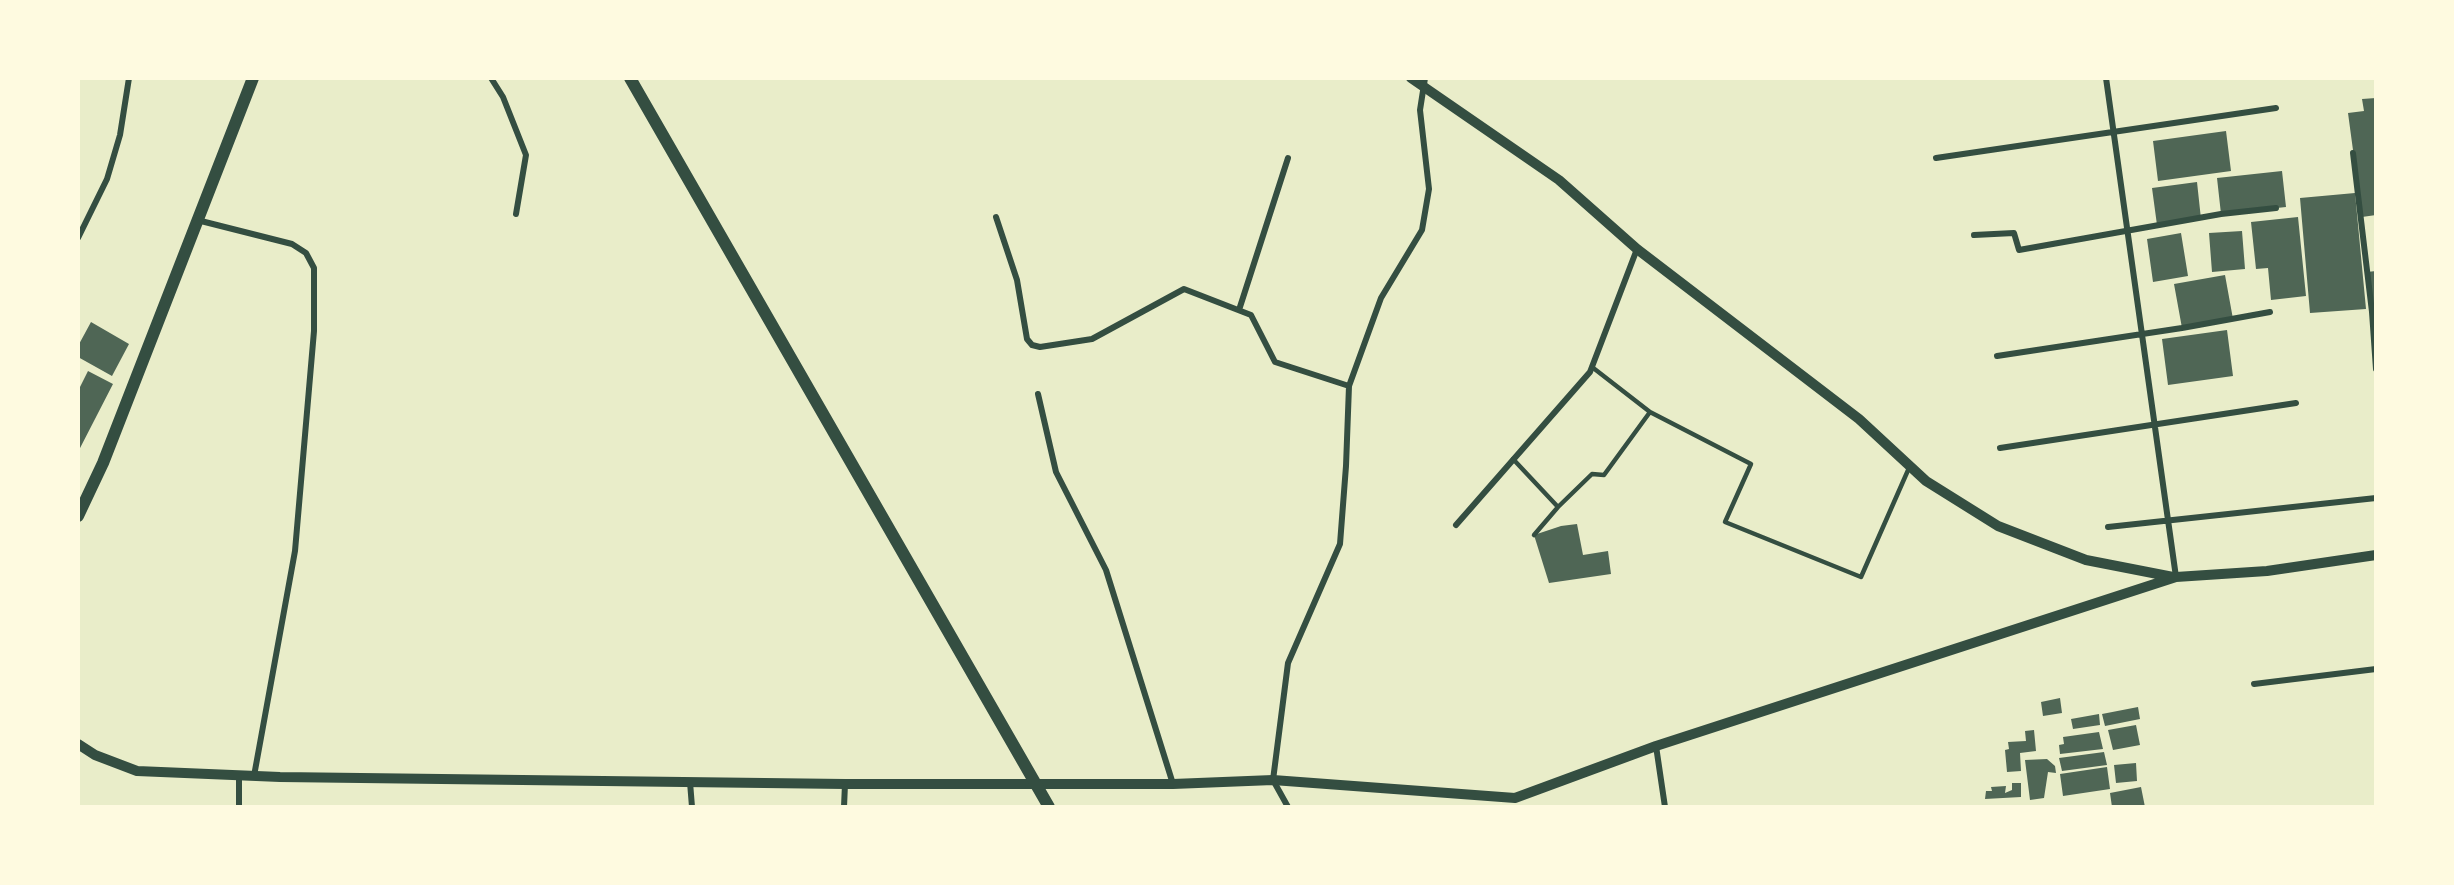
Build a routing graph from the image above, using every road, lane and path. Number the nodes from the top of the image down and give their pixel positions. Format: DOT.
graph roads {
  1 [pos="129,78"];
  2 [pos="253,78"];
  3 [pos="491,78"];
  4 [pos="630,78"];
  5 [pos="1411,78"];
  6 [pos="2106,78"];
  7 [pos="1424,82"];
  8 [pos="2276,108"];
  9 [pos="2114,133"];
  10 [pos="2353,153"];
  11 [pos="1288,158"];
  12 [pos="1936,158"];
  13 [pos="2276,208"];
  14 [pos="516,214"];
  15 [pos="996,217"];
  16 [pos="196,219"];
  17 [pos="2128,232"];
  18 [pos="1974,235"];
  19 [pos="78,238"];
  20 [pos="1637,249"];
  21 [pos="1239,310"];
  22 [pos="2270,312"];
  23 [pos="2143,334"];
  24 [pos="1996,356"];
  25 [pos="1592,367"];
  26 [pos="2376,369"];
  27 [pos="1349,386"];
  28 [pos="1038,394"];
  29 [pos="2296,403"];
  30 [pos="1650,412"];
  31 [pos="2156,426"];
  32 [pos="2000,448"];
  33 [pos="1513,459"];
  34 [pos="1910,466"];
  35 [pos="2376,498"];
  36 [pos="1558,507"];
  37 [pos="78,516"];
  38 [pos="2169,520"];
  39 [pos="1456,525"];
  40 [pos="2108,527"];
  41 [pos="1534,535"];
  42 [pos="2376,555"];
  43 [pos="2176,577"];
  44 [pos="2376,669"];
  45 [pos="2254,684"];
  46 [pos="78,744"];
  47 [pos="1656,746"];
  48 [pos="239,775"];
  49 [pos="254,776"];
  50 [pos="1273,780"];
  51 [pos="690,782"];
  52 [pos="845,784"];
  53 [pos="1037,784"];
  54 [pos="1173,784"];
  55 [pos="239,807"];
  56 [pos="692,807"];
  57 [pos="844,807"];
  58 [pos="1049,807"];
  59 [pos="1288,807"];
  60 [pos="1665,807"];
  1 -- 19 [label="street"];
  2 -- 16 [label="main road"];
  3 -- 14 [label="street"];
  4 -- 53 [label="main road"];
  5 -- 7 [label="street"];
  6 -- 9 [label="street"];
  7 -- 20 [label="street"];
  7 -- 27 [label="street"];
  8 -- 9 [label="street"];
  9 -- 12 [label="street"];
  9 -- 17 [label="street"];
  10 -- 26 [label="street"];
  11 -- 21 [label="street"];
  13 -- 17 [label="street"];
  15 -- 21 [label="street"];
  16 -- 37 [label="main road"];
  16 -- 49 [label="street"];
  17 -- 18 [label="street"];
  17 -- 23 [label="street"];
  20 -- 25 [label="street"];
  20 -- 34 [label="street"];
  21 -- 27 [label="street"];
  22 -- 23 [label="street"];
  23 -- 24 [label="street"];
  23 -- 31 [label="street"];
  25 -- 30 [label="lane"];
  25 -- 33 [label="street"];
  27 -- 50 [label="street"];
  28 -- 54 [label="street"];
  29 -- 31 [label="street"];
  30 -- 34 [label="lane"];
  30 -- 36 [label="lane"];
  31 -- 32 [label="street"];
  31 -- 38 [label="street"];
  33 -- 36 [label="lane"];
  33 -- 39 [label="street"];
  34 -- 43 [label="street"];
  35 -- 38 [label="street"];
  36 -- 41 [label="lane"];
  38 -- 40 [label="street"];
  38 -- 43 [label="street"];
  42 -- 43 [label="street"];
  43 -- 47 [label="street"];
  44 -- 45 [label="street"];
  46 -- 48 [label="street"];
  47 -- 50 [label="street"];
  47 -- 60 [label="street"];
  48 -- 49 [label="street"];
  48 -- 55 [label="street"];
  49 -- 51 [label="street"];
  50 -- 54 [label="street"];
  50 -- 59 [label="street"];
  51 -- 52 [label="street"];
  51 -- 56 [label="street"];
  52 -- 53 [label="street"];
  52 -- 57 [label="street"];
  53 -- 54 [label="street"];
  53 -- 58 [label="main road"];
}
